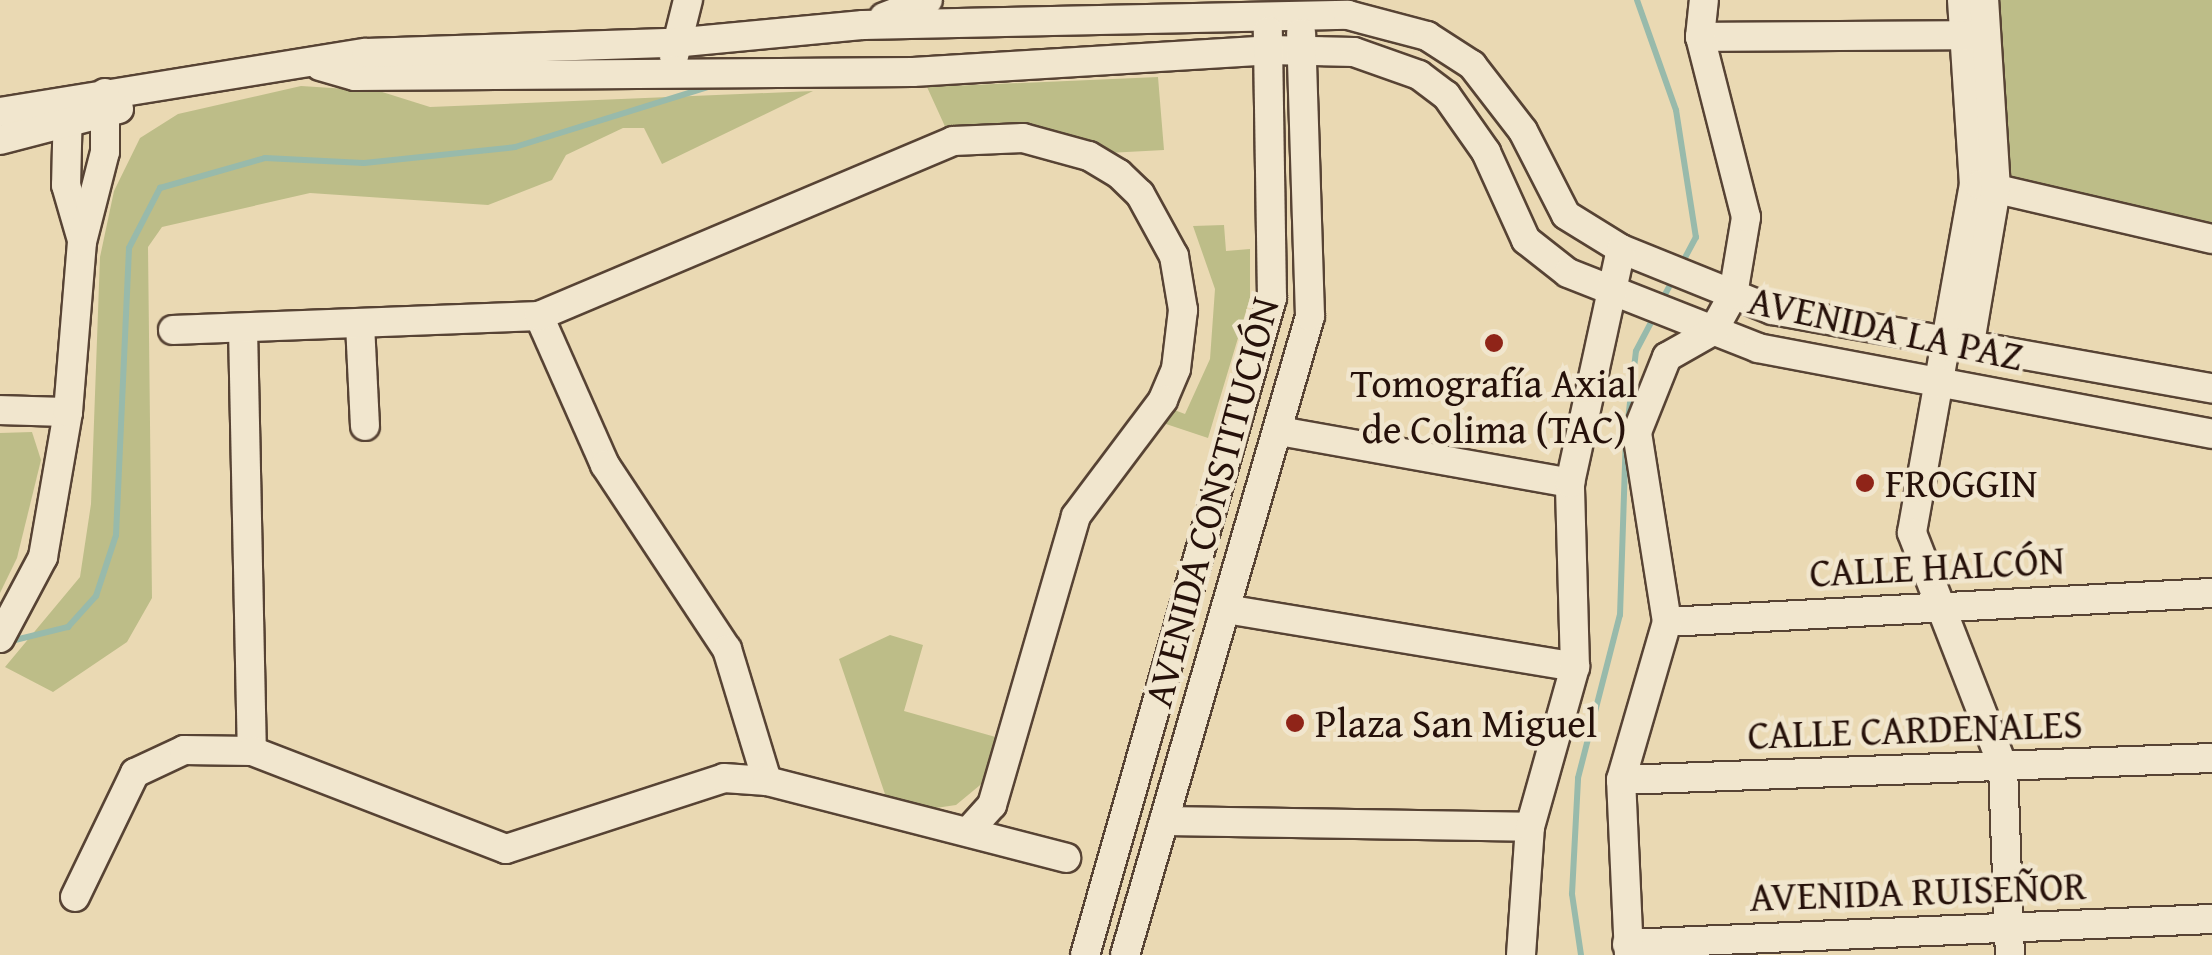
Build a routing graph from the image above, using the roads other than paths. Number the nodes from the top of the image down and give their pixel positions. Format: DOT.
graph roads {
  1 [pos="688,0"];
  2 [pos="928,0"];
  3 [pos="1704,0"];
  4 [pos="1962,0"];
  5 [pos="1984,0"];
  6 [pos="1265,6"];
  7 [pos="1298,6"];
  8 [pos="949,23"];
  9 [pos="864,24"];
  10 [pos="1976,35"];
  11 [pos="1700,37"];
  12 [pos="673,43"];
  13 [pos="1302,49"];
  14 [pos="1269,50"];
  15 [pos="319,65"];
  16 [pos="948,71"];
  17 [pos="676,72"];
  18 [pos="106,103"];
  19 [pos="68,110"];
  20 [pos="0,112"];
  21 [pos="0,140"];
  22 [pos="1985,186"];
  23 [pos="2212,238"];
  24 [pos="82,242"];
  25 [pos="1621,249"];
  26 [pos="1610,290"];
  27 [pos="1733,295"];
  28 [pos="539,316"];
  29 [pos="360,324"];
  30 [pos="243,328"];
  31 [pos="173,330"];
  32 [pos="1713,331"];
  33 [pos="1958,341"];
  34 [pos="1246,382"];
  35 [pos="1938,382"];
  36 [pos="2212,388"];
  37 [pos="1290,392"];
  38 [pos="0,410"];
  39 [pos="68,412"];
  40 [pos="365,426"];
  41 [pos="1279,432"];
  42 [pos="2212,434"];
  43 [pos="1570,483"];
  44 [pos="2212,593"];
  45 [pos="1945,604"];
  46 [pos="1226,609"];
  47 [pos="1667,622"];
  48 [pos="0,638"];
  49 [pos="1575,668"];
  50 [pos="252,751"];
  51 [pos="2212,758"];
  52 [pos="2003,766"];
  53 [pos="1621,780"];
  54 [pos="766,782"];
  55 [pos="1164,821"];
  56 [pos="1530,826"];
  57 [pos="968,832"];
  58 [pos="1066,858"];
  59 [pos="74,897"];
  60 [pos="2212,918"];
  61 [pos="2009,941"];
  62 [pos="1628,949"];
  63 [pos="1085,955"];
  64 [pos="1125,955"];
  65 [pos="1521,955"];
  1 -- 12 [label="street"];
  2 -- 9 [label="street"];
  3 -- 11 [label="street"];
  4 -- 10 [label="street"];
  5 -- 10 [label="street"];
  6 -- 7 [label="street, AVENIDA LA PAZ"];
  6 -- 8 [label="street, AVENIDA LA PAZ"];
  6 -- 14 [label="street, AVENIDA CONSTITUCIÓN"];
  7 -- 13 [label="street, AVENIDA CONSTITUCIÓN"];
  7 -- 25 [label="street, AVENIDA LA PAZ"];
  8 -- 9 [label="street, AVENIDA LA PAZ"];
  8 -- 16 [label="street"];
  9 -- 12 [label="street"];
  10 -- 11 [label="street"];
  10 -- 22 [label="street"];
  11 -- 27 [label="street"];
  12 -- 15 [label="street"];
  12 -- 17 [label="street"];
  13 -- 14 [label="street, AVENIDA LA PAZ"];
  13 -- 26 [label="street, AVENIDA LA PAZ"];
  13 -- 37 [label="street, AVENIDA CONSTITUCIÓN"];
  14 -- 16 [label="street, AVENIDA LA PAZ"];
  14 -- 34 [label="street, AVENIDA CONSTITUCIÓN"];
  15 -- 17 [label="street, AVENIDA LA PAZ"];
  15 -- 18 [label="street"];
  16 -- 17 [label="street, AVENIDA LA PAZ"];
  18 -- 19 [label="street"];
  18 -- 24 [label="street"];
  19 -- 20 [label="street"];
  19 -- 21 [label="street"];
  19 -- 24 [label="street"];
  22 -- 23 [label="street"];
  22 -- 33 [label="street"];
  24 -- 39 [label="street"];
  25 -- 26 [label="street"];
  25 -- 27 [label="street, AVENIDA LA PAZ"];
  26 -- 32 [label="street, AVENIDA LA PAZ"];
  26 -- 43 [label="street"];
  27 -- 32 [label="street"];
  27 -- 33 [label="street, AVENIDA LA PAZ"];
  28 -- 29 [label="street"];
  28 -- 54 [label="street"];
  28 -- 57 [label="street"];
  29 -- 30 [label="street"];
  29 -- 40 [label="street"];
  30 -- 31 [label="street"];
  30 -- 50 [label="street"];
  32 -- 35 [label="street, AVENIDA LA PAZ"];
  32 -- 47 [label="street"];
  33 -- 35 [label="street"];
  33 -- 36 [label="street, AVENIDA LA PAZ"];
  34 -- 37 [label="street"];
  34 -- 63 [label="street, AVENIDA CONSTITUCIÓN"];
  35 -- 42 [label="street, AVENIDA LA PAZ"];
  35 -- 45 [label="street"];
  37 -- 41 [label="street, AVENIDA CONSTITUCIÓN"];
  38 -- 39 [label="street"];
  39 -- 48 [label="street"];
  41 -- 43 [label="street"];
  41 -- 46 [label="street, AVENIDA CONSTITUCIÓN"];
  43 -- 49 [label="street"];
  44 -- 45 [label="street, CALLE HALCÓN"];
  45 -- 47 [label="street, CALLE HALCÓN"];
  45 -- 52 [label="street"];
  46 -- 49 [label="street"];
  46 -- 55 [label="street, AVENIDA CONSTITUCIÓN"];
  47 -- 53 [label="street"];
  49 -- 56 [label="street"];
  50 -- 54 [label="street"];
  50 -- 59 [label="street"];
  51 -- 52 [label="street, CALLE CARDENALES"];
  52 -- 53 [label="street, CALLE CARDENALES"];
  52 -- 61 [label="street"];
  53 -- 62 [label="street"];
  54 -- 57 [label="street"];
  55 -- 56 [label="street"];
  55 -- 64 [label="street, AVENIDA CONSTITUCIÓN"];
  56 -- 65 [label="street"];
  57 -- 58 [label="street"];
  60 -- 61 [label="street, AVENIDA RUISEÑOR"];
  61 -- 62 [label="street, AVENIDA RUISEÑOR"];
}
